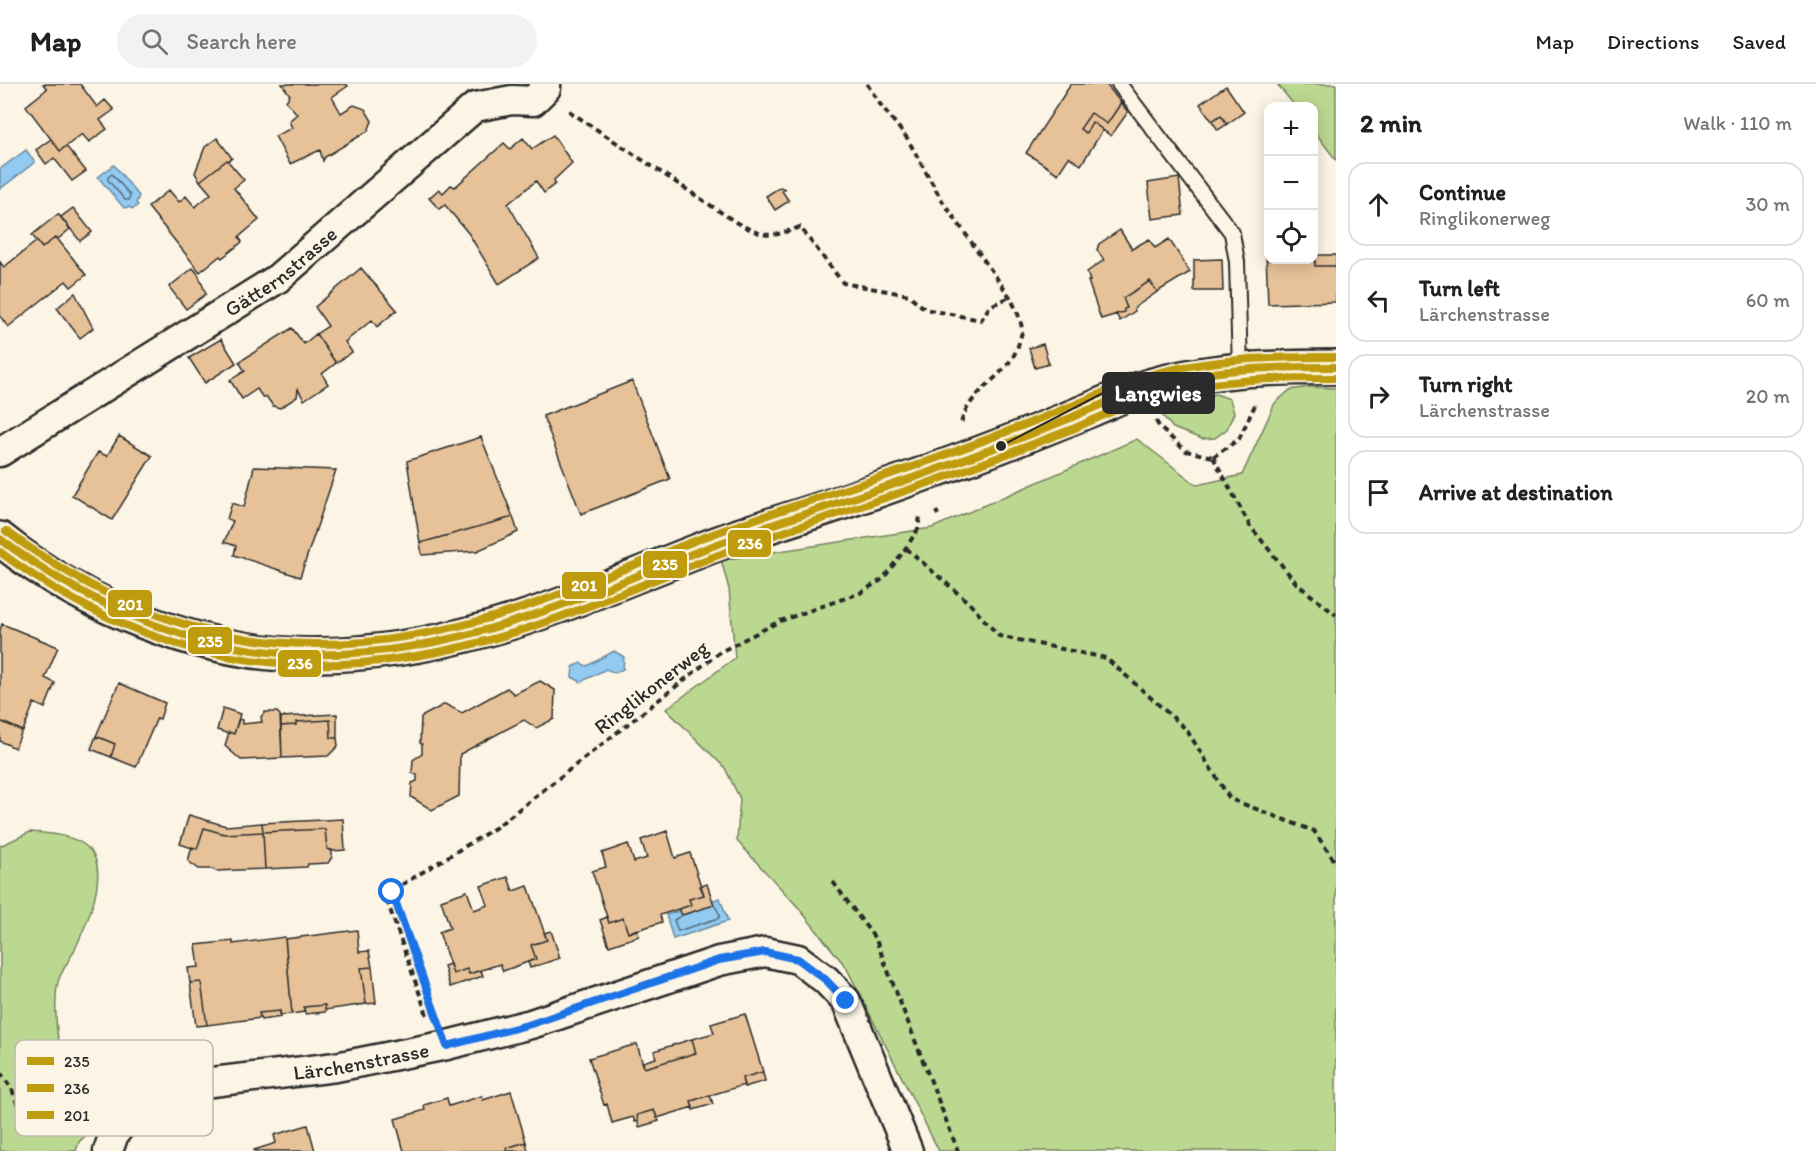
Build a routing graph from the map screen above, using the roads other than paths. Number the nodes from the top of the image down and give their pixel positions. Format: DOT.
graph roads {
  1 [pos="1119,84"];
  2 [pos="546,86"];
  3 [pos="1336,367"];
  4 [pos="1250,369"];
  5 [pos="0,452"];
  6 [pos="0,539"];
  7 [pos="213,1082"];
  8 [pos="908,1151"];
  1 -- 4 [label="lane"];
  2 -- 5 [label="street, Gätternstrasse"];
  3 -- 4 [label="main road"];
  4 -- 6 [label="main road"];
  7 -- 8 [label="street, Lärchenstrasse"];
}
